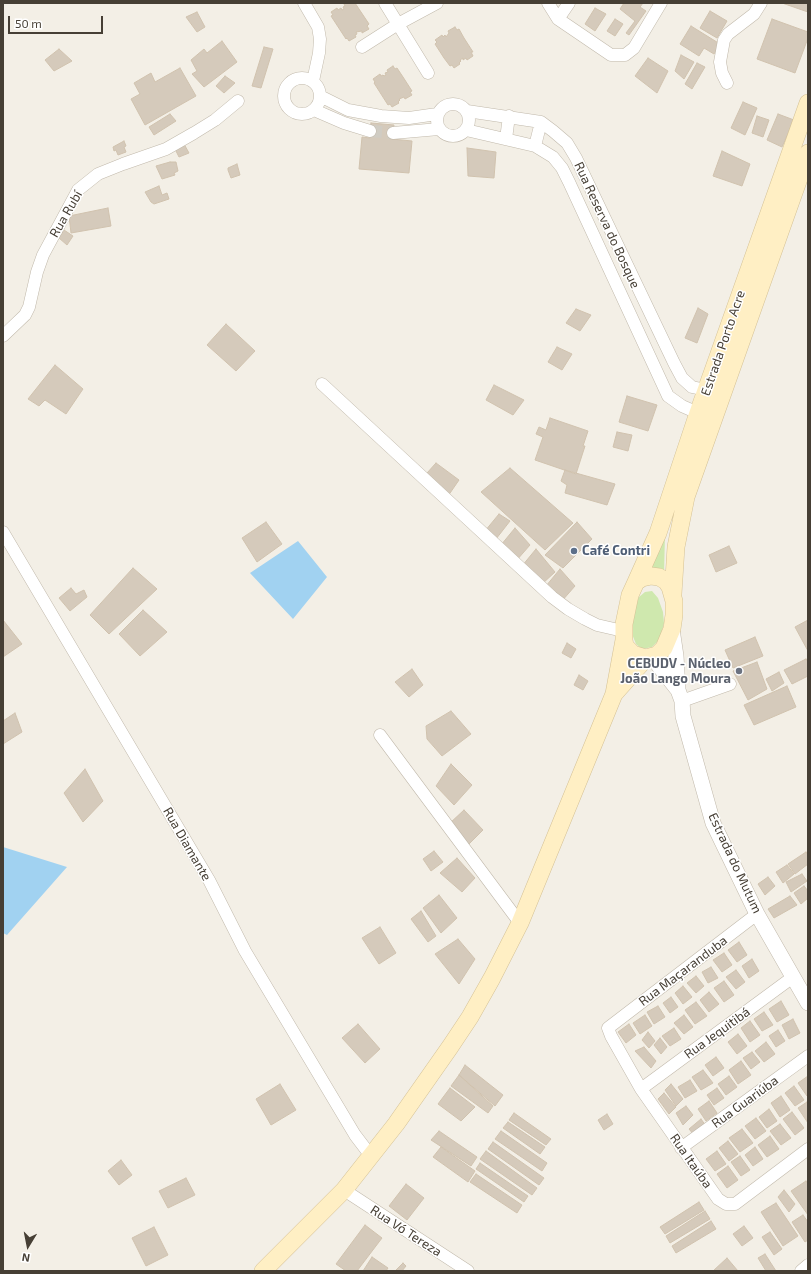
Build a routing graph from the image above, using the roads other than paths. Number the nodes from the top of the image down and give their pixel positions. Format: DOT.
graph roads {
  1 [pos="304,3"];
  2 [pos="386,3"];
  3 [pos="437,3"];
  4 [pos="548,3"];
  5 [pos="569,3"];
  6 [pos="661,3"];
  7 [pos="761,3"];
  8 [pos="558,19"];
  9 [pos="398,24"];
  10 [pos="362,47"];
  11 [pos="428,74"];
  12 [pos="308,79"];
  13 [pos="727,83"];
  14 [pos="320,96"];
  15 [pos="238,101"];
  16 [pos="808,103"];
  17 [pos="314,110"];
  18 [pos="467,112"];
  19 [pos="437,114"];
  20 [pos="509,116"];
  21 [pos="541,122"];
  22 [pos="439,129"];
  23 [pos="466,130"];
  24 [pos="370,131"];
  25 [pos="393,133"];
  26 [pos="506,139"];
  27 [pos="535,146"];
  28 [pos="808,153"];
  29 [pos="3,336"];
  30 [pos="322,384"];
  31 [pos="706,390"];
  32 [pos="698,413"];
  33 [pos="3,532"];
  34 [pos="636,582"];
  35 [pos="673,594"];
  36 [pos="672,629"];
  37 [pos="624,636"];
  38 [pos="649,658"];
  39 [pos="730,684"];
  40 [pos="614,694"];
  41 [pos="680,696"];
  42 [pos="380,735"];
  43 [pos="758,914"];
  44 [pos="520,923"];
  45 [pos="793,978"];
  46 [pos="808,1003"];
  47 [pos="608,1028"];
  48 [pos="808,1056"];
  49 [pos="641,1089"];
  50 [pos="681,1148"];
  51 [pos="808,1149"];
  52 [pos="371,1156"];
  53 [pos="344,1190"];
  54 [pos="808,1265"];
  55 [pos="263,1271"];
  56 [pos="468,1271"];
  57 [pos="800,1271"];
  1 -- 12 [label="street"];
  2 -- 9 [label="street"];
  3 -- 9 [label="street"];
  4 -- 8 [label="street"];
  5 -- 8 [label="street"];
  6 -- 8 [label="street"];
  7 -- 13 [label="street"];
  9 -- 10 [label="street"];
  9 -- 11 [label="street"];
  12 -- 14 [label="street"];
  12 -- 17 [label="street"];
  14 -- 17 [label="street"];
  14 -- 19 [label="street, Rua Reserva do Bosque"];
  15 -- 29 [label="street, Rua Rubí"];
  16 -- 31 [label="main road, Estrada Porto Acre"];
  17 -- 24 [label="street"];
  18 -- 19 [label="street, Rua Reserva do Bosque"];
  18 -- 20 [label="street, Rua Reserva do Bosque"];
  18 -- 23 [label="street"];
  19 -- 22 [label="street"];
  20 -- 21 [label="street, Rua Reserva do Bosque"];
  20 -- 26 [label="street"];
  21 -- 27 [label="street"];
  21 -- 31 [label="street, Rua Reserva do Bosque"];
  22 -- 23 [label="street, Rua Reserva do Bosque"];
  22 -- 25 [label="street, Rua Reserva do Bosque"];
  23 -- 26 [label="street, Rua Reserva do Bosque"];
  26 -- 27 [label="street, Rua Reserva do Bosque"];
  27 -- 32 [label="street, Rua Reserva do Bosque"];
  28 -- 35 [label="main road, Estrada Porto Acre"];
  30 -- 37 [label="street"];
  31 -- 32 [label="main road, Estrada Porto Acre"];
  32 -- 34 [label="main road, Estrada Porto Acre"];
  33 -- 52 [label="street, Rua Diamante"];
  34 -- 35 [label="main road"];
  34 -- 37 [label="main road"];
  35 -- 36 [label="main road"];
  36 -- 38 [label="main road"];
  36 -- 41 [label="street, Estrada do Mutum"];
  37 -- 38 [label="main road"];
  37 -- 40 [label="main road"];
  38 -- 40 [label="main road"];
  38 -- 41 [label="street"];
  39 -- 41 [label="street"];
  40 -- 44 [label="main road"];
  41 -- 43 [label="street, Estrada do Mutum"];
  42 -- 44 [label="street"];
  43 -- 45 [label="street, Estrada do Mutum"];
  43 -- 47 [label="street, Rua Maçaranduba"];
  44 -- 52 [label="main road"];
  45 -- 46 [label="street, Estrada do Mutum"];
  45 -- 49 [label="street, Rua Jequitibá"];
  47 -- 49 [label="street, Rua Itaúba"];
  48 -- 50 [label="street, Rua Guariúba"];
  49 -- 50 [label="street, Rua Itaúba"];
  50 -- 51 [label="street, Rua Itaúba"];
  52 -- 53 [label="main road"];
  53 -- 55 [label="main road"];
  53 -- 56 [label="street, Rua Vó Tereza"];
  54 -- 57 [label="street"];
}
